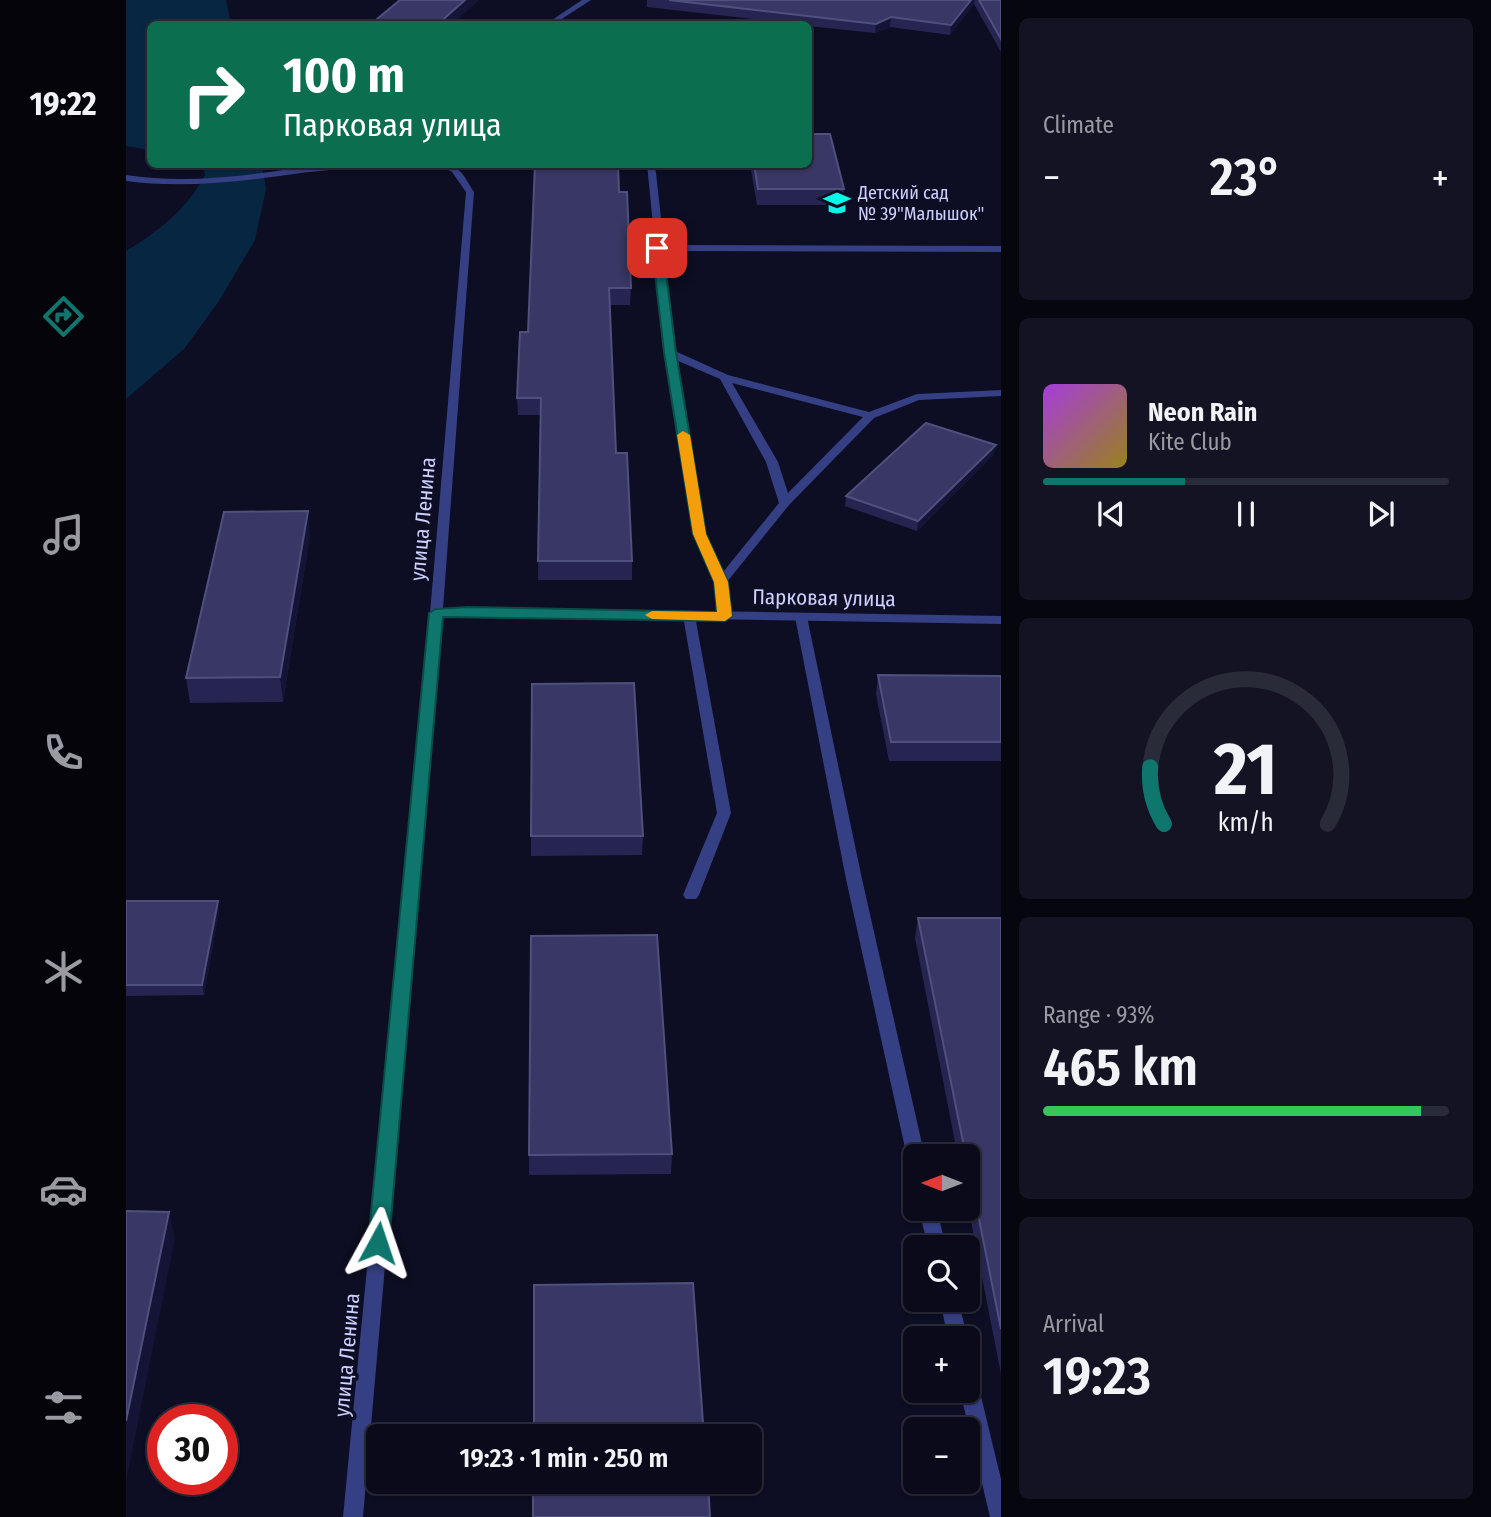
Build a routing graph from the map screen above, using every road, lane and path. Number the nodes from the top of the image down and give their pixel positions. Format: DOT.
graph roads {
  1 [pos="587,0"];
  2 [pos="555,21"];
  3 [pos="311,168"];
  4 [pos="451,168"];
  5 [pos="651,168"];
  6 [pos="126,178"];
  7 [pos="657,248"];
  8 [pos="1001,249"];
  9 [pos="670,352"];
  10 [pos="724,377"];
  11 [pos="1001,393"];
  12 [pos="870,416"];
  13 [pos="785,503"];
  14 [pos="721,582"];
  15 [pos="436,613"];
  16 [pos="689,616"];
  17 [pos="725,616"];
  18 [pos="801,617"];
  19 [pos="1001,620"];
  20 [pos="691,895"];
  21 [pos="913,1144"];
  22 [pos="973,1403"];
  23 [pos="353,1517"];
  24 [pos="1000,1517"];
  1 -- 2 [label="street"];
  3 -- 6 [label="street"];
  4 -- 15 [label="street, улица Ленина"];
  5 -- 7 [label="street"];
  7 -- 8 [label="street"];
  7 -- 9 [label="street"];
  9 -- 10 [label="street"];
  9 -- 14 [label="street"];
  10 -- 12 [label="street"];
  10 -- 13 [label="street"];
  11 -- 12 [label="street"];
  12 -- 13 [label="street"];
  13 -- 14 [label="street"];
  14 -- 17 [label="street"];
  15 -- 16 [label="street, Парковая улица"];
  15 -- 23 [label="street, улица Ленина"];
  16 -- 17 [label="street, Парковая улица"];
  16 -- 20 [label="street"];
  17 -- 18 [label="street, Парковая улица"];
  18 -- 19 [label="street, Парковая улица"];
  18 -- 21 [label="street"];
  22 -- 24 [label="street"];
}
